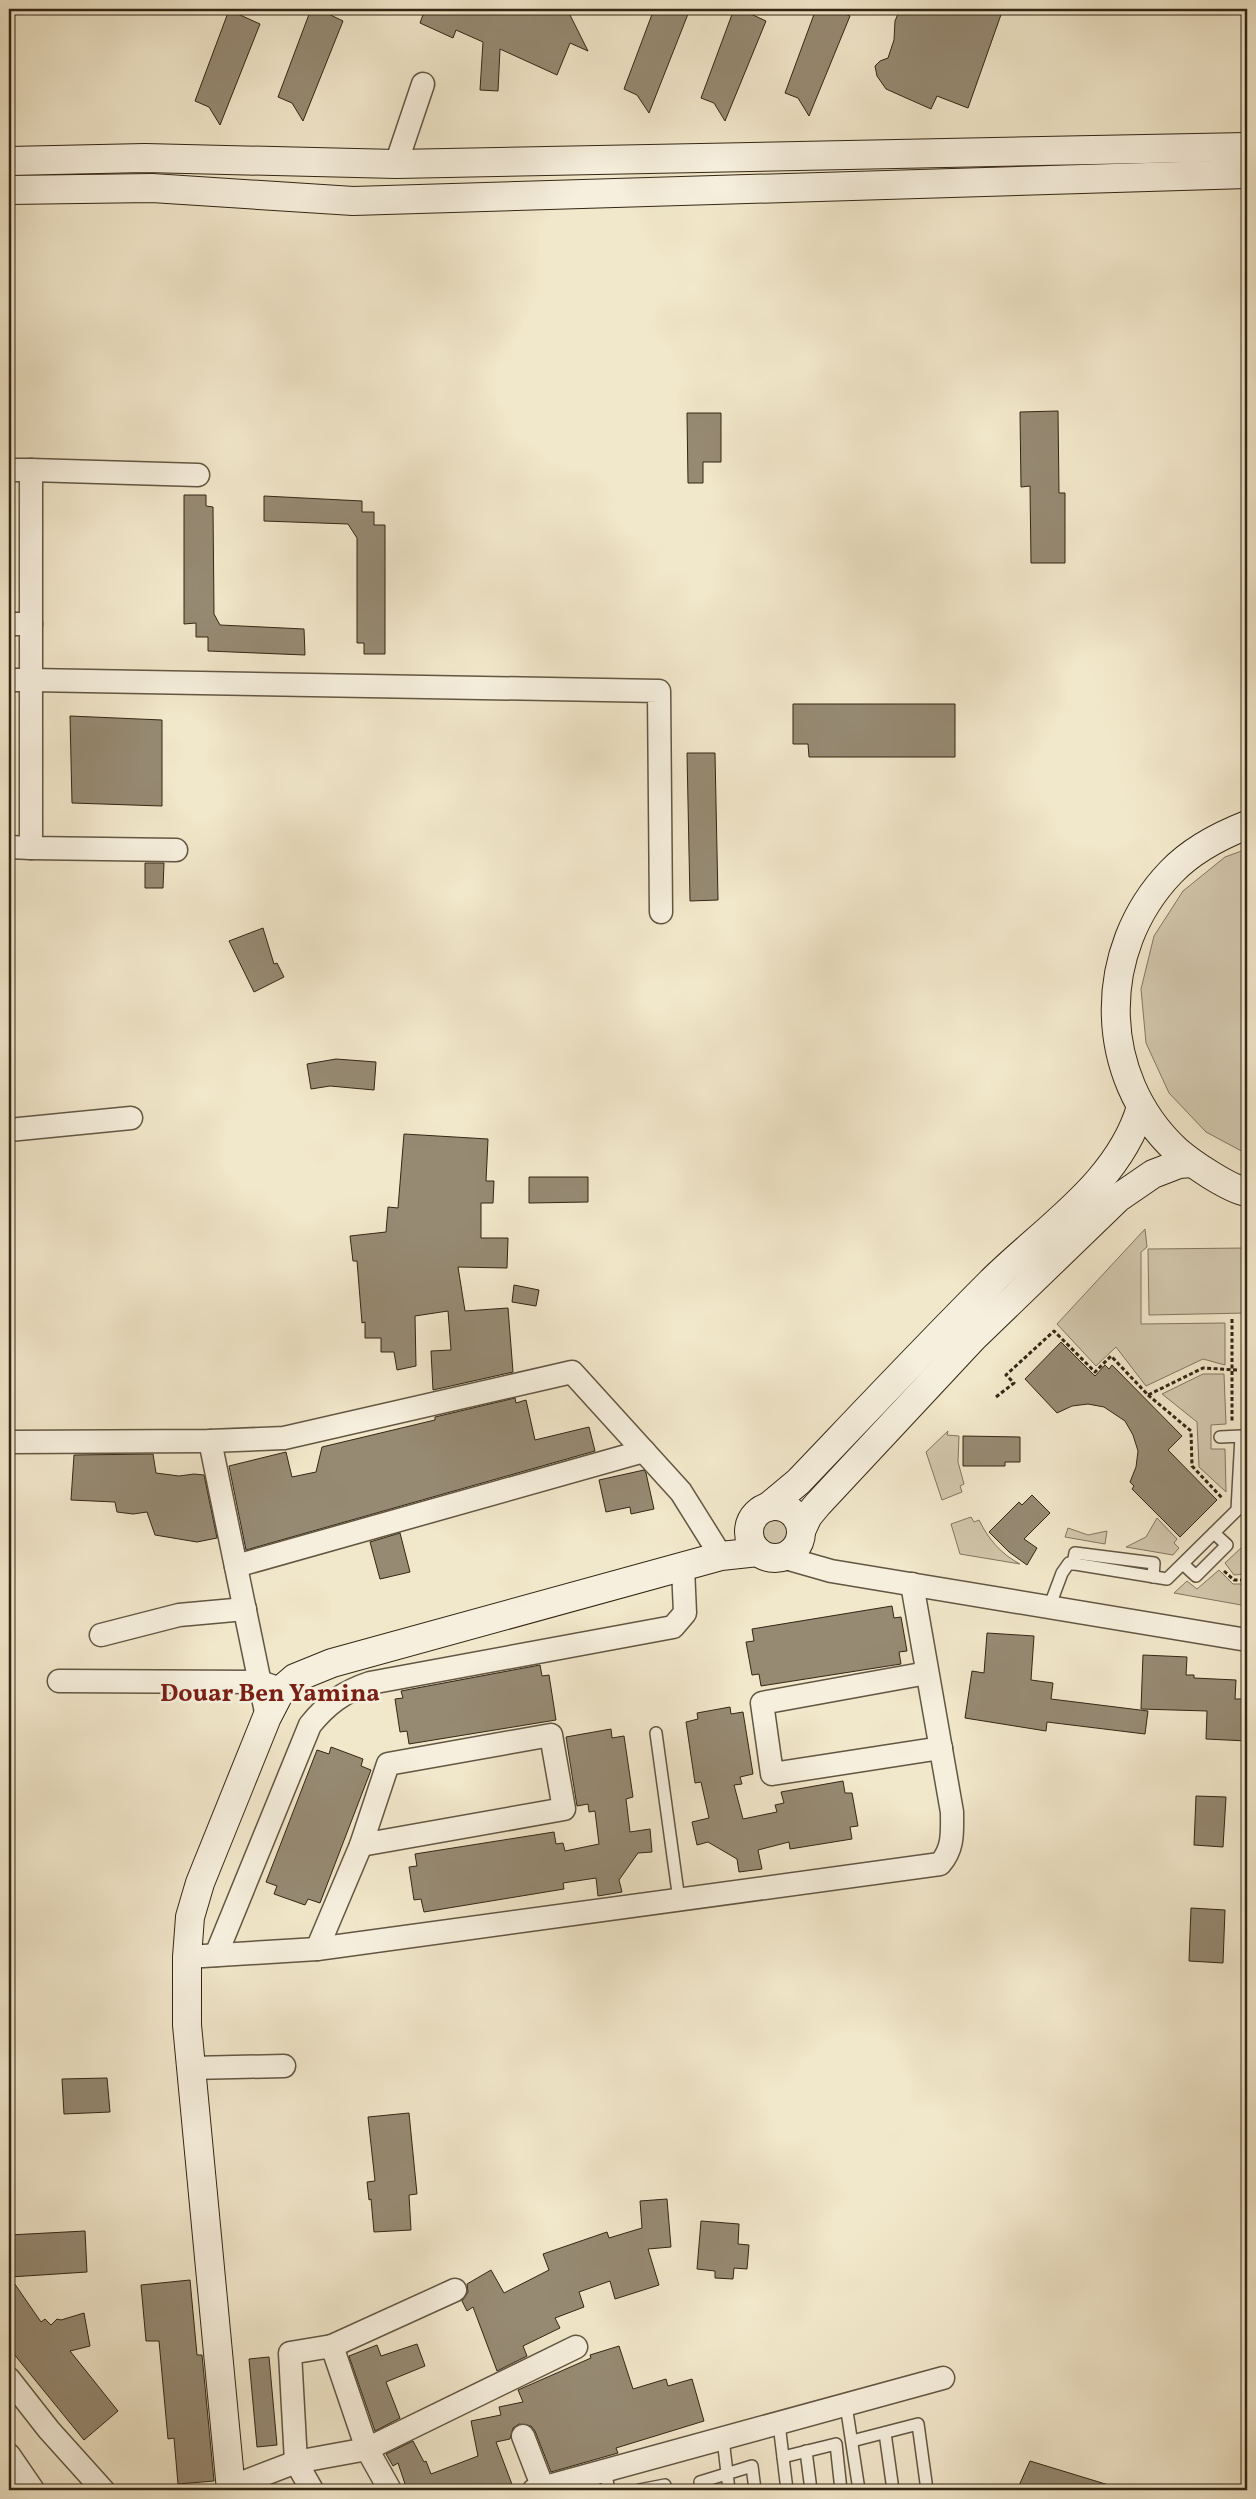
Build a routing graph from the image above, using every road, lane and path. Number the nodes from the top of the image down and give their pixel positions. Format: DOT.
graph roads {
  1 [pos="423,84"];
  2 [pos="1247,147"];
  3 [pos="9,161"];
  4 [pos="396,164"];
  5 [pos="1247,174"];
  6 [pos="9,190"];
  7 [pos="20,470"];
  8 [pos="198,475"];
  9 [pos="9,624"];
  10 [pos="31,624"];
  11 [pos="9,680"];
  12 [pos="31,680"];
  13 [pos="1247,825"];
  14 [pos="9,847"];
  15 [pos="31,848"];
  16 [pos="176,850"];
  17 [pos="661,912"];
  18 [pos="1141,1107"];
  19 [pos="131,1118"];
  20 [pos="9,1130"];
  21 [pos="1191,1163"];
  22 [pos="1247,1192"];
  23 [pos="1232,1319"];
  24 [pos="1232,1370"];
  25 [pos="1237,1370"];
  26 [pos="1148,1395"];
  27 [pos="996,1397"];
  28 [pos="1220,1436"];
  29 [pos="1232,1436"];
  30 [pos="210,1441"];
  31 [pos="9,1442"];
  32 [pos="644,1451"];
  33 [pos="768,1507"];
  34 [pos="1235,1512"];
  35 [pos="801,1531"];
  36 [pos="1214,1533"];
  37 [pos="763,1546"];
  38 [pos="721,1556"];
  39 [pos="1183,1564"];
  40 [pos="236,1566"];
  41 [pos="683,1568"];
  42 [pos="912,1584"];
  43 [pos="1050,1605"];
  44 [pos="245,1609"];
  45 [pos="101,1635"];
  46 [pos="1247,1640"];
  47 [pos="927,1673"];
  48 [pos="59,1681"];
  49 [pos="270,1686"];
  50 [pos="656,1733"];
  51 [pos="941,1748"];
  52 [pos="361,1845"];
  53 [pos="679,1900"];
  54 [pos="318,1949"];
  55 [pos="216,1955"];
  56 [pos="187,1956"];
  57 [pos="284,2066"];
  58 [pos="191,2068"];
  59 [pos="455,2290"];
  60 [pos="332,2346"];
  61 [pos="576,2347"];
  62 [pos="943,2378"];
  63 [pos="9,2379"];
  64 [pos="846,2405"];
  65 [pos="778,2424"];
  66 [pos="885,2433"];
  67 [pos="523,2436"];
  68 [pos="723,2439"];
  69 [pos="852,2441"];
  70 [pos="367,2449"];
  71 [pos="806,2451"];
  72 [pos="9,2455"];
  73 [pos="783,2457"];
  74 [pos="296,2462"];
  75 [pos="727,2473"];
  76 [pos="607,2481"];
  77 [pos="231,2488"];
  78 [pos="538,2489"];
  79 [pos="33,2490"];
  80 [pos="103,2490"];
  81 [pos="312,2490"];
  82 [pos="390,2490"];
  83 [pos="639,2490"];
  84 [pos="666,2490"];
  85 [pos="701,2490"];
  86 [pos="730,2490"];
  87 [pos="755,2490"];
  88 [pos="787,2490"];
  89 [pos="811,2490"];
  90 [pos="841,2490"];
  91 [pos="859,2490"];
  92 [pos="893,2490"];
  93 [pos="926,2490"];
  1 -- 4 [label="street"];
  2 -- 4 [label="main road"];
  3 -- 4 [label="main road"];
  5 -- 6 [label="main road"];
  7 -- 8 [label="street"];
  7 -- 10 [label="street"];
  9 -- 10 [label="street"];
  10 -- 12 [label="street"];
  11 -- 12 [label="street"];
  12 -- 15 [label="street"];
  12 -- 17 [label="street"];
  13 -- 18 [label="main road"];
  14 -- 15 [label="street"];
  15 -- 16 [label="street"];
  18 -- 21 [label="main road"];
  18 -- 33 [label="main road"];
  19 -- 20 [label="street"];
  21 -- 22 [label="main road"];
  21 -- 35 [label="main road"];
  23 -- 24 [label="path"];
  24 -- 25 [label="path"];
  24 -- 26 [label="path"];
  24 -- 29 [label="path"];
  26 -- 27 [label="path"];
  26 -- 34 [label="path"];
  28 -- 29 [label="lane"];
  29 -- 34 [label="lane"];
  30 -- 31 [label="street"];
  30 -- 32 [label="street"];
  30 -- 40 [label="street"];
  32 -- 38 [label="street"];
  32 -- 40 [label="street"];
  33 -- 35 [label="main road"];
  33 -- 37 [label="main road"];
  34 -- 36 [label="lane"];
  35 -- 37 [label="main road"];
  36 -- 39 [label="lane"];
  36 -- 39 [label="lane"];
  37 -- 38 [label="main road"];
  37 -- 42 [label="street"];
  38 -- 41 [label="main road"];
  39 -- 43 [label="lane"];
  40 -- 44 [label="street"];
  41 -- 49 [label="main road"];
  41 -- 55 [label="street"];
  42 -- 43 [label="street"];
  42 -- 47 [label="street"];
  43 -- 46 [label="street"];
  44 -- 45 [label="street"];
  44 -- 49 [label="street"];
  47 -- 51 [label="street"];
  47 -- 51 [label="street"];
  48 -- 49 [label="street"];
  49 -- 56 [label="main road"];
  50 -- 53 [label="lane"];
  51 -- 53 [label="street"];
  52 -- 52 [label="street"];
  52 -- 54 [label="street"];
  53 -- 54 [label="street"];
  54 -- 55 [label="street"];
  55 -- 56 [label="street"];
  56 -- 58 [label="main road"];
  57 -- 58 [label="street"];
  58 -- 77 [label="main road"];
  59 -- 60 [label="street"];
  60 -- 70 [label="street"];
  60 -- 74 [label="street"];
  61 -- 70 [label="street"];
  62 -- 64 [label="street"];
  63 -- 80 [label="street"];
  64 -- 65 [label="street"];
  64 -- 69 [label="lane"];
  65 -- 68 [label="street"];
  65 -- 73 [label="lane"];
  66 -- 69 [label="lane"];
  66 -- 92 [label="lane"];
  66 -- 93 [label="lane"];
  67 -- 78 [label="street"];
  68 -- 75 [label="lane"];
  68 -- 76 [label="street"];
  69 -- 91 [label="lane"];
  70 -- 74 [label="street"];
  70 -- 82 [label="street"];
  71 -- 73 [label="lane"];
  71 -- 89 [label="lane"];
  71 -- 90 [label="lane"];
  72 -- 79 [label="street"];
  73 -- 88 [label="lane"];
  74 -- 77 [label="street"];
  74 -- 81 [label="street"];
  75 -- 85 [label="lane"];
  75 -- 86 [label="lane"];
  75 -- 87 [label="lane"];
  76 -- 78 [label="street"];
  83 -- 84 [label="lane"];
}
